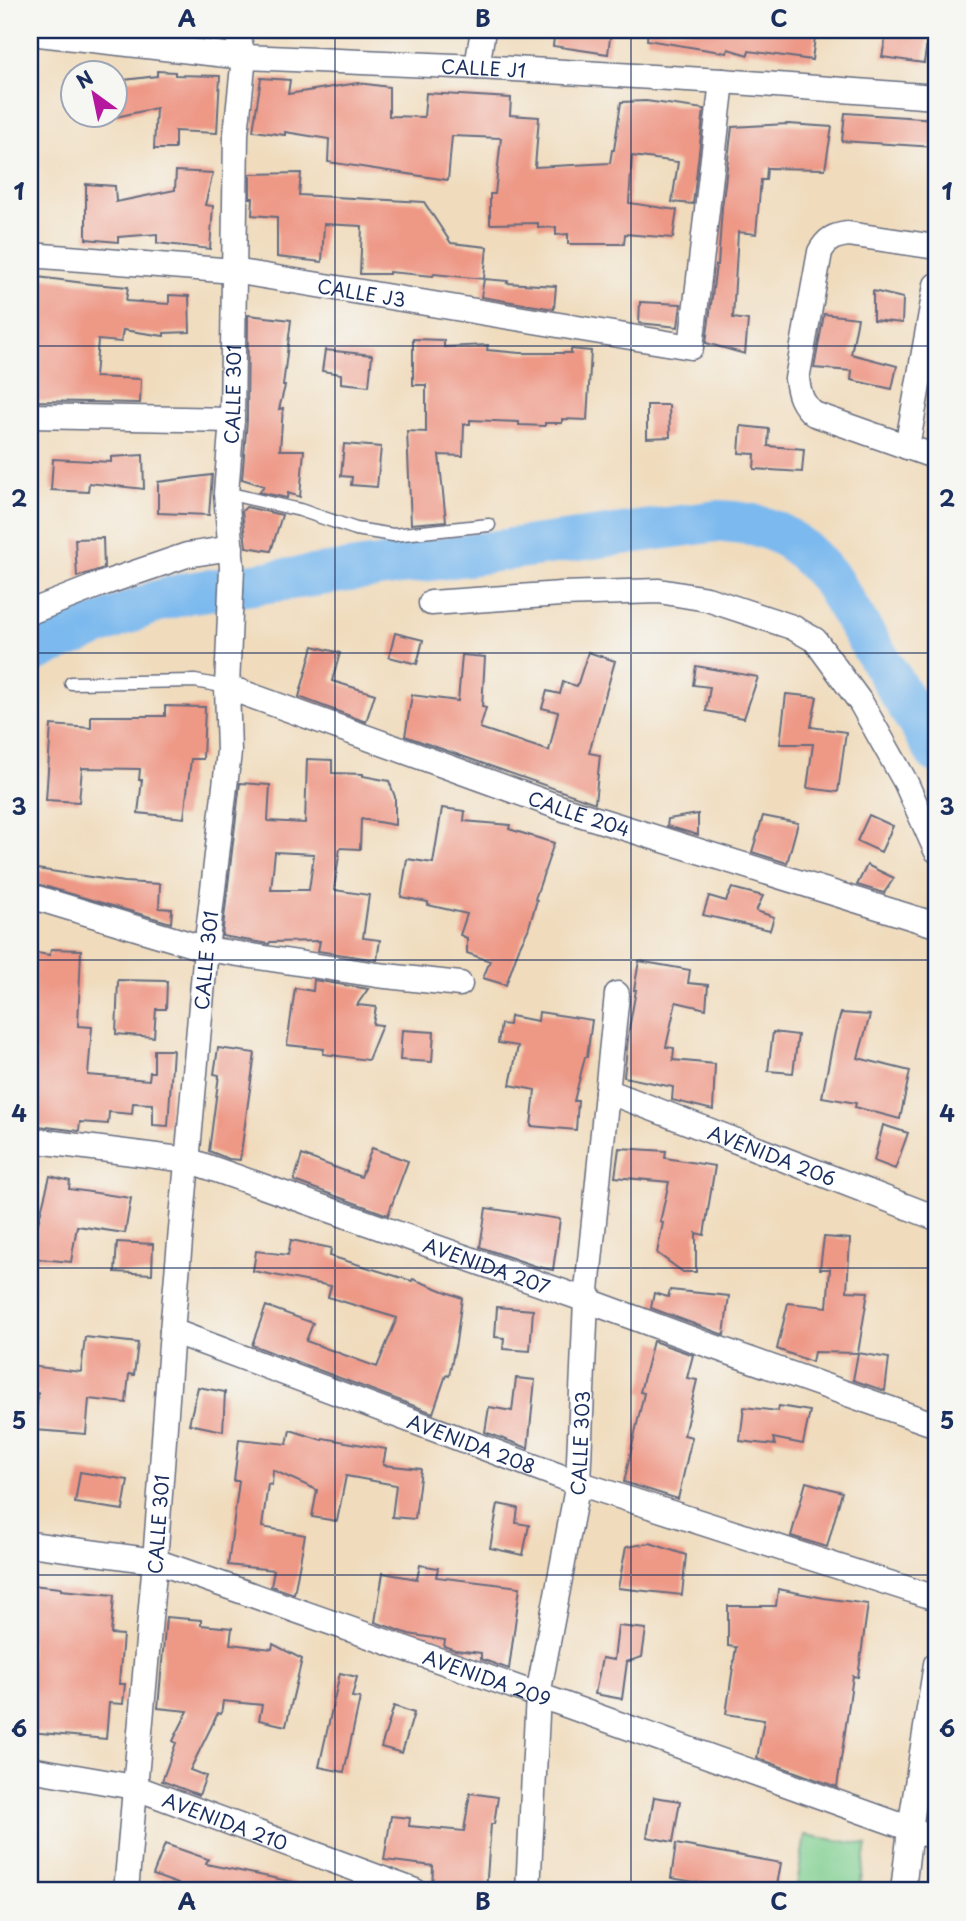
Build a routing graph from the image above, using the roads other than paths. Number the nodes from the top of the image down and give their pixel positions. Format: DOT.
graph roads {
  1 [pos="236,30"];
  2 [pos="483,30"];
  3 [pos="30,33"];
  4 [pos="244,57"];
  5 [pos="477,67"];
  6 [pos="722,81"];
  7 [pos="936,97"];
  8 [pos="936,247"];
  9 [pos="30,255"];
  10 [pos="234,271"];
  11 [pos="936,285"];
  12 [pos="30,416"];
  13 [pos="232,420"];
  14 [pos="908,447"];
  15 [pos="936,457"];
  16 [pos="226,493"];
  17 [pos="488,525"];
  18 [pos="232,558"];
  19 [pos="430,603"];
  20 [pos="30,612"];
  21 [pos="71,683"];
  22 [pos="227,687"];
  23 [pos="936,850"];
  24 [pos="30,896"];
  25 [pos="936,925"];
  26 [pos="206,949"];
  27 [pos="460,984"];
  28 [pos="617,994"];
  29 [pos="607,1091"];
  30 [pos="30,1140"];
  31 [pos="188,1160"];
  32 [pos="936,1218"];
  33 [pos="586,1300"];
  34 [pos="172,1331"];
  35 [pos="936,1425"];
  36 [pos="578,1483"];
  37 [pos="30,1544"];
  38 [pos="155,1561"];
  39 [pos="936,1598"];
  40 [pos="936,1664"];
  41 [pos="538,1695"];
  42 [pos="30,1769"];
  43 [pos="134,1787"];
  44 [pos="910,1829"];
  45 [pos="936,1838"];
  46 [pos="126,1891"];
  47 [pos="415,1891"];
  48 [pos="528,1891"];
  49 [pos="903,1891"];
  1 -- 4 [label="street, CALLE 301"];
  2 -- 5 [label="street"];
  3 -- 4 [label="street, CALLE J1"];
  4 -- 5 [label="street, CALLE J1"];
  4 -- 10 [label="street, CALLE 301"];
  5 -- 6 [label="street, CALLE J1"];
  6 -- 7 [label="street, CALLE J1"];
  6 -- 10 [label="street, CALLE J3"];
  8 -- 14 [label="street"];
  9 -- 10 [label="street, CALLE J3"];
  10 -- 13 [label="street, CALLE 301"];
  11 -- 14 [label="street"];
  12 -- 13 [label="street"];
  13 -- 16 [label="street, CALLE 301"];
  14 -- 15 [label="street"];
  16 -- 17 [label="lane"];
  16 -- 18 [label="street, CALLE 301"];
  18 -- 20 [label="street"];
  18 -- 22 [label="street, CALLE 301"];
  19 -- 23 [label="street"];
  21 -- 22 [label="lane"];
  22 -- 25 [label="street, CALLE 204"];
  22 -- 26 [label="street, CALLE 301"];
  24 -- 26 [label="street"];
  26 -- 27 [label="street"];
  26 -- 31 [label="street, CALLE 301"];
  28 -- 29 [label="street, CALLE 303"];
  29 -- 32 [label="street, AVENIDA 206"];
  29 -- 33 [label="street, CALLE 303"];
  30 -- 31 [label="street, AVENIDA 207"];
  31 -- 33 [label="street, AVENIDA 207"];
  31 -- 34 [label="street, CALLE 301"];
  33 -- 35 [label="street, AVENIDA 207"];
  33 -- 36 [label="street, CALLE 303"];
  34 -- 36 [label="street, AVENIDA 208"];
  34 -- 38 [label="street, CALLE 301"];
  36 -- 39 [label="street, AVENIDA 208"];
  36 -- 41 [label="street, CALLE 303"];
  37 -- 38 [label="street, AVENIDA 209"];
  38 -- 41 [label="street, AVENIDA 209"];
  38 -- 43 [label="street, CALLE 301"];
  40 -- 44 [label="street"];
  41 -- 44 [label="street, AVENIDA 209"];
  41 -- 48 [label="street, CALLE 303"];
  42 -- 43 [label="street, AVENIDA 210"];
  43 -- 46 [label="street, CALLE 301"];
  43 -- 47 [label="street, AVENIDA 210"];
  44 -- 45 [label="street, AVENIDA 209"];
  44 -- 49 [label="street"];
}
